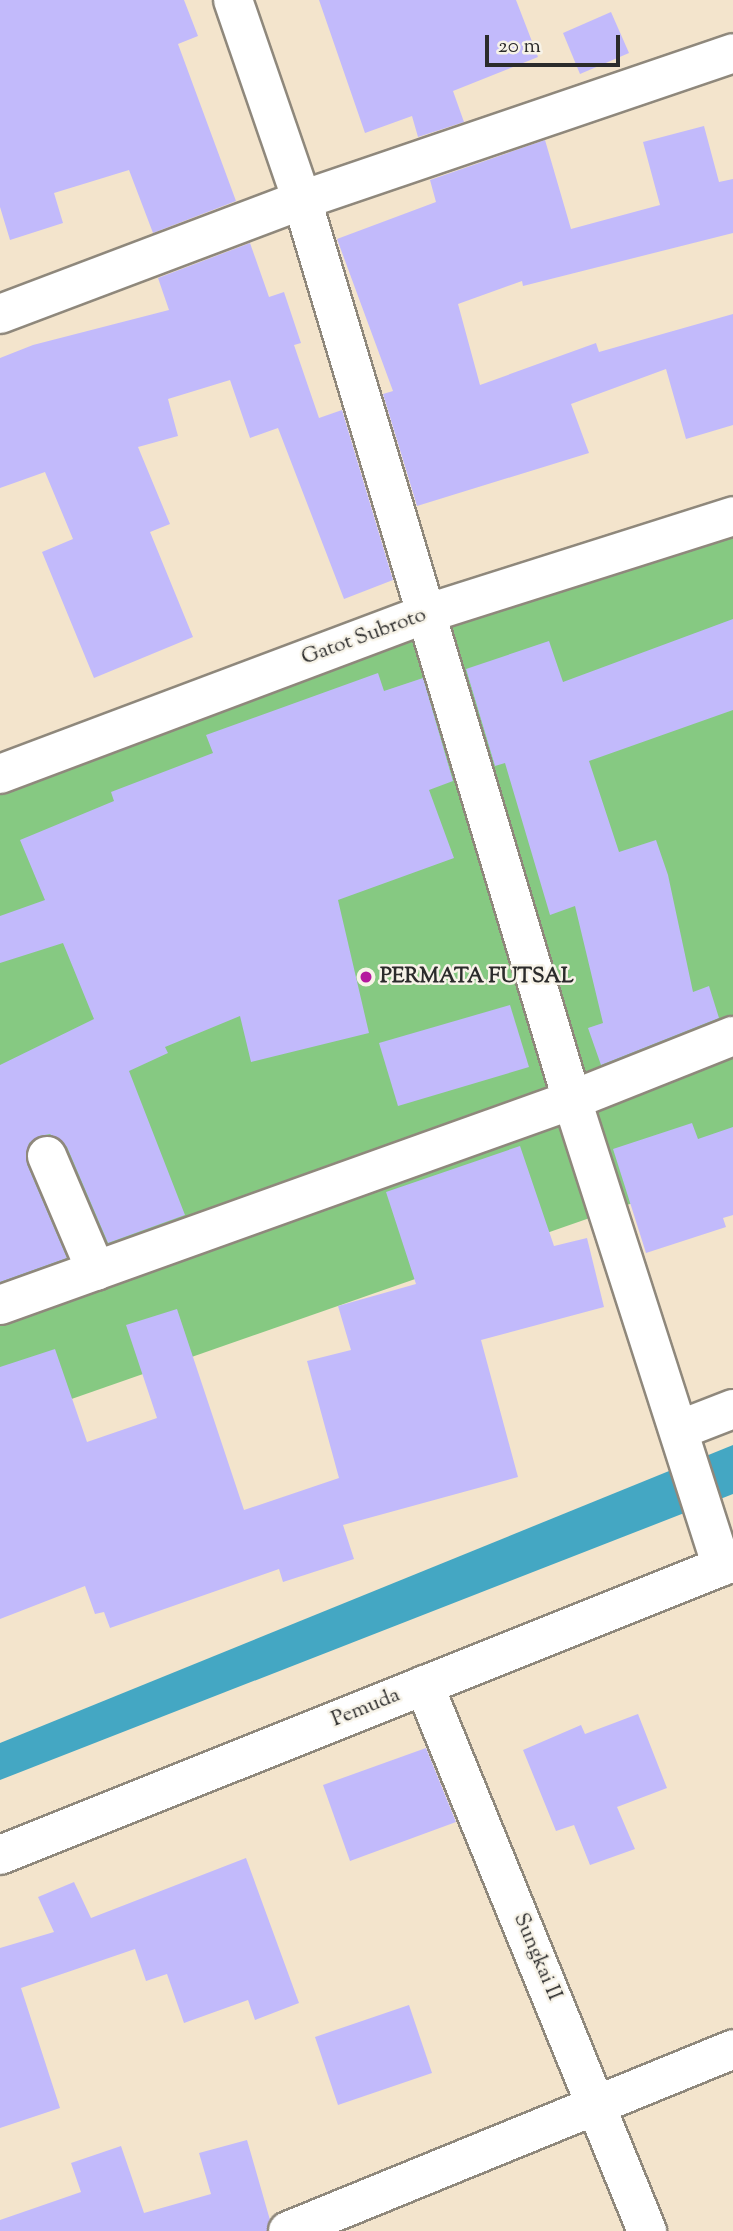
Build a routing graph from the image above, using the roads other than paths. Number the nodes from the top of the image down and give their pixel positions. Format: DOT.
graph roads {
  1 [pos="233,0"];
  2 [pos="733,53"];
  3 [pos="302,200"];
  4 [pos="0,314"];
  5 [pos="733,516"];
  6 [pos="428,613"];
  7 [pos="0,774"];
  8 [pos="733,1036"];
  9 [pos="572,1100"];
  10 [pos="47,1156"];
  11 [pos="96,1271"];
  12 [pos="0,1305"];
  13 [pos="733,1409"];
  14 [pos="684,1445"];
  15 [pos="728,1564"];
  16 [pos="424,1685"];
  17 [pos="0,1855"];
  18 [pos="733,2049"];
  19 [pos="598,2104"];
  20 [pos="288,2231"];
  21 [pos="647,2231"];
  1 -- 3 [label="street"];
  2 -- 3 [label="street"];
  3 -- 4 [label="street"];
  3 -- 6 [label="street"];
  5 -- 6 [label="street, Gatot Subroto"];
  6 -- 7 [label="street, Gatot Subroto"];
  6 -- 9 [label="street"];
  8 -- 9 [label="street"];
  9 -- 11 [label="street"];
  9 -- 14 [label="street"];
  10 -- 11 [label="street"];
  11 -- 12 [label="street"];
  13 -- 14 [label="street"];
  14 -- 15 [label="street"];
  15 -- 16 [label="street, Pemuda"];
  16 -- 17 [label="street, Pemuda"];
  16 -- 19 [label="street, Sungkai II"];
  18 -- 19 [label="street"];
  19 -- 20 [label="street"];
  19 -- 21 [label="street, Sungkai II"];
}
